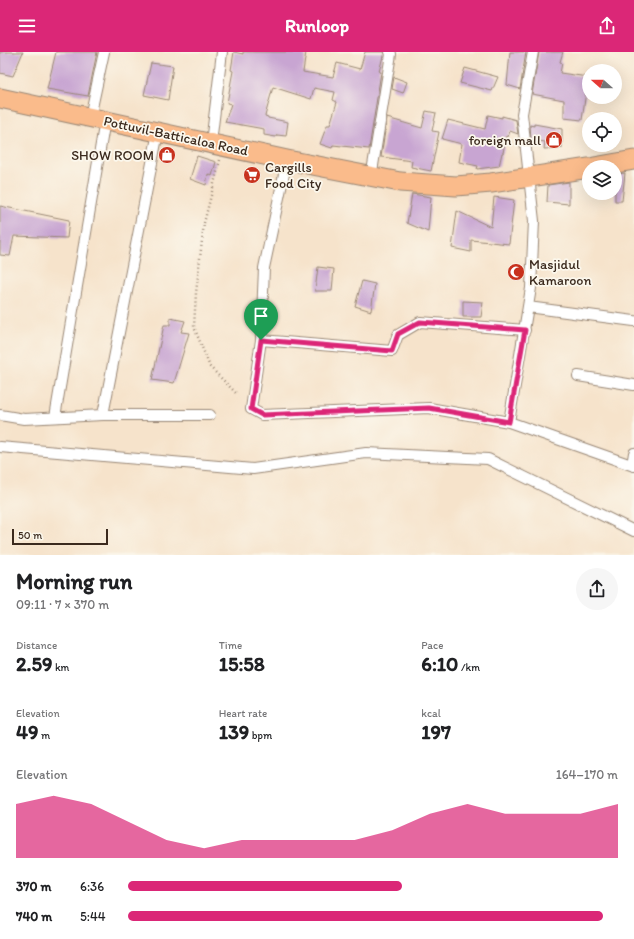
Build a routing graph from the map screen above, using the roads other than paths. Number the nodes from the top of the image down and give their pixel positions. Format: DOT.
graph roads {
  1 [pos="104,52"];
  2 [pos="222,52"];
  3 [pos="390,52"];
  4 [pos="533,52"];
  5 [pos="0,98"];
  6 [pos="97,118"];
  7 [pos="158,132"];
  8 [pos="217,145"];
  9 [pos="287,160"];
  10 [pos="634,160"];
  11 [pos="622,162"];
  12 [pos="582,169"];
  13 [pos="528,177"];
  14 [pos="371,178"];
  15 [pos="528,307"];
  16 [pos="634,321"];
  17 [pos="525,330"];
  18 [pos="261,340"];
  19 [pos="578,376"];
  20 [pos="634,386"];
  21 [pos="0,415"];
  22 [pos="103,415"];
  23 [pos="210,415"];
  24 [pos="55,418"];
  25 [pos="509,422"];
  26 [pos="0,447"];
  27 [pos="634,453"];
  28 [pos="633,465"];
  29 [pos="634,531"];
  1 -- 6 [label="street"];
  2 -- 8 [label="street"];
  3 -- 14 [label="street"];
  4 -- 13 [label="street"];
  5 -- 6 [label="highway, Pottuvil-Batticaloa Road"];
  6 -- 7 [label="highway, Pottuvil-Batticaloa Road"];
  6 -- 24 [label="street"];
  7 -- 8 [label="highway, Pottuvil-Batticaloa Road"];
  7 -- 22 [label="street"];
  8 -- 9 [label="highway, Pottuvil-Batticaloa Road"];
  9 -- 14 [label="highway, Pottuvil-Batticaloa Road"];
  9 -- 18 [label="street"];
  10 -- 11 [label="highway"];
  12 -- 13 [label="highway, Pottuvil-Batticaloa Road"];
  13 -- 14 [label="highway, Pottuvil-Batticaloa Road"];
  13 -- 15 [label="street"];
  15 -- 16 [label="street"];
  15 -- 17 [label="street"];
  17 -- 18 [label="street"];
  17 -- 25 [label="street"];
  18 -- 25 [label="street"];
  19 -- 20 [label="street"];
  21 -- 24 [label="street"];
  22 -- 23 [label="street"];
  22 -- 24 [label="street"];
  25 -- 28 [label="street"];
  26 -- 29 [label="street"];
  27 -- 28 [label="street"];
}
